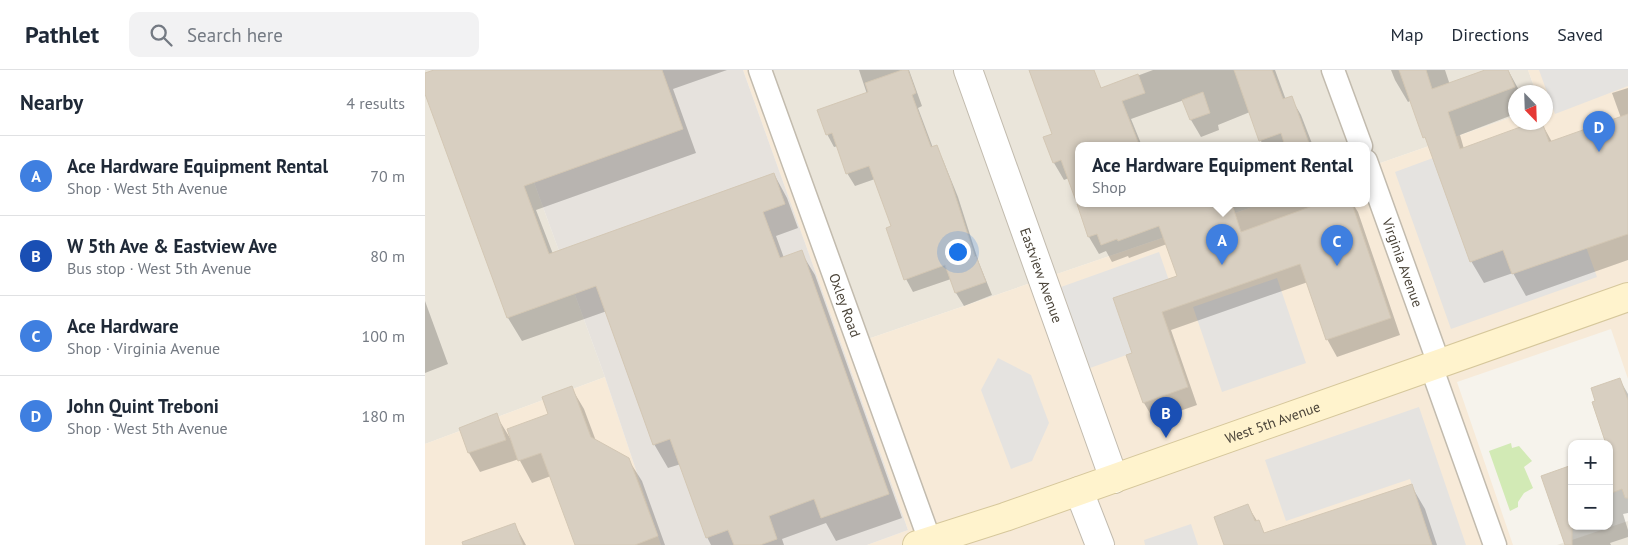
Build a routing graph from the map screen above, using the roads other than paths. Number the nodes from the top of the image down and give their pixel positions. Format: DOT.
graph roads {
  1 [pos="760,70"];
  2 [pos="968,70"];
  3 [pos="1333,70"];
  4 [pos="1360,142"];
  5 [pos="1370,173"];
  6 [pos="1628,297"];
  7 [pos="1435,365"];
  8 [pos="1114,479"];
  9 [pos="1079,491"];
  10 [pos="924,543"];
  11 [pos="1100,545"];
  12 [pos="1495,545"];
  1 -- 10 [label="street, Oxley Road"];
  2 -- 8 [label="street, Eastview Avenue"];
  3 -- 4 [label="street"];
  5 -- 7 [label="street, Virginia Avenue"];
  6 -- 7 [label="main road, West 5th Avenue"];
  7 -- 8 [label="main road, West 5th Avenue"];
  7 -- 12 [label="street, Virginia Avenue"];
  8 -- 9 [label="main road, West 5th Avenue"];
  9 -- 10 [label="main road, West 5th Avenue"];
  9 -- 11 [label="street"];
}
